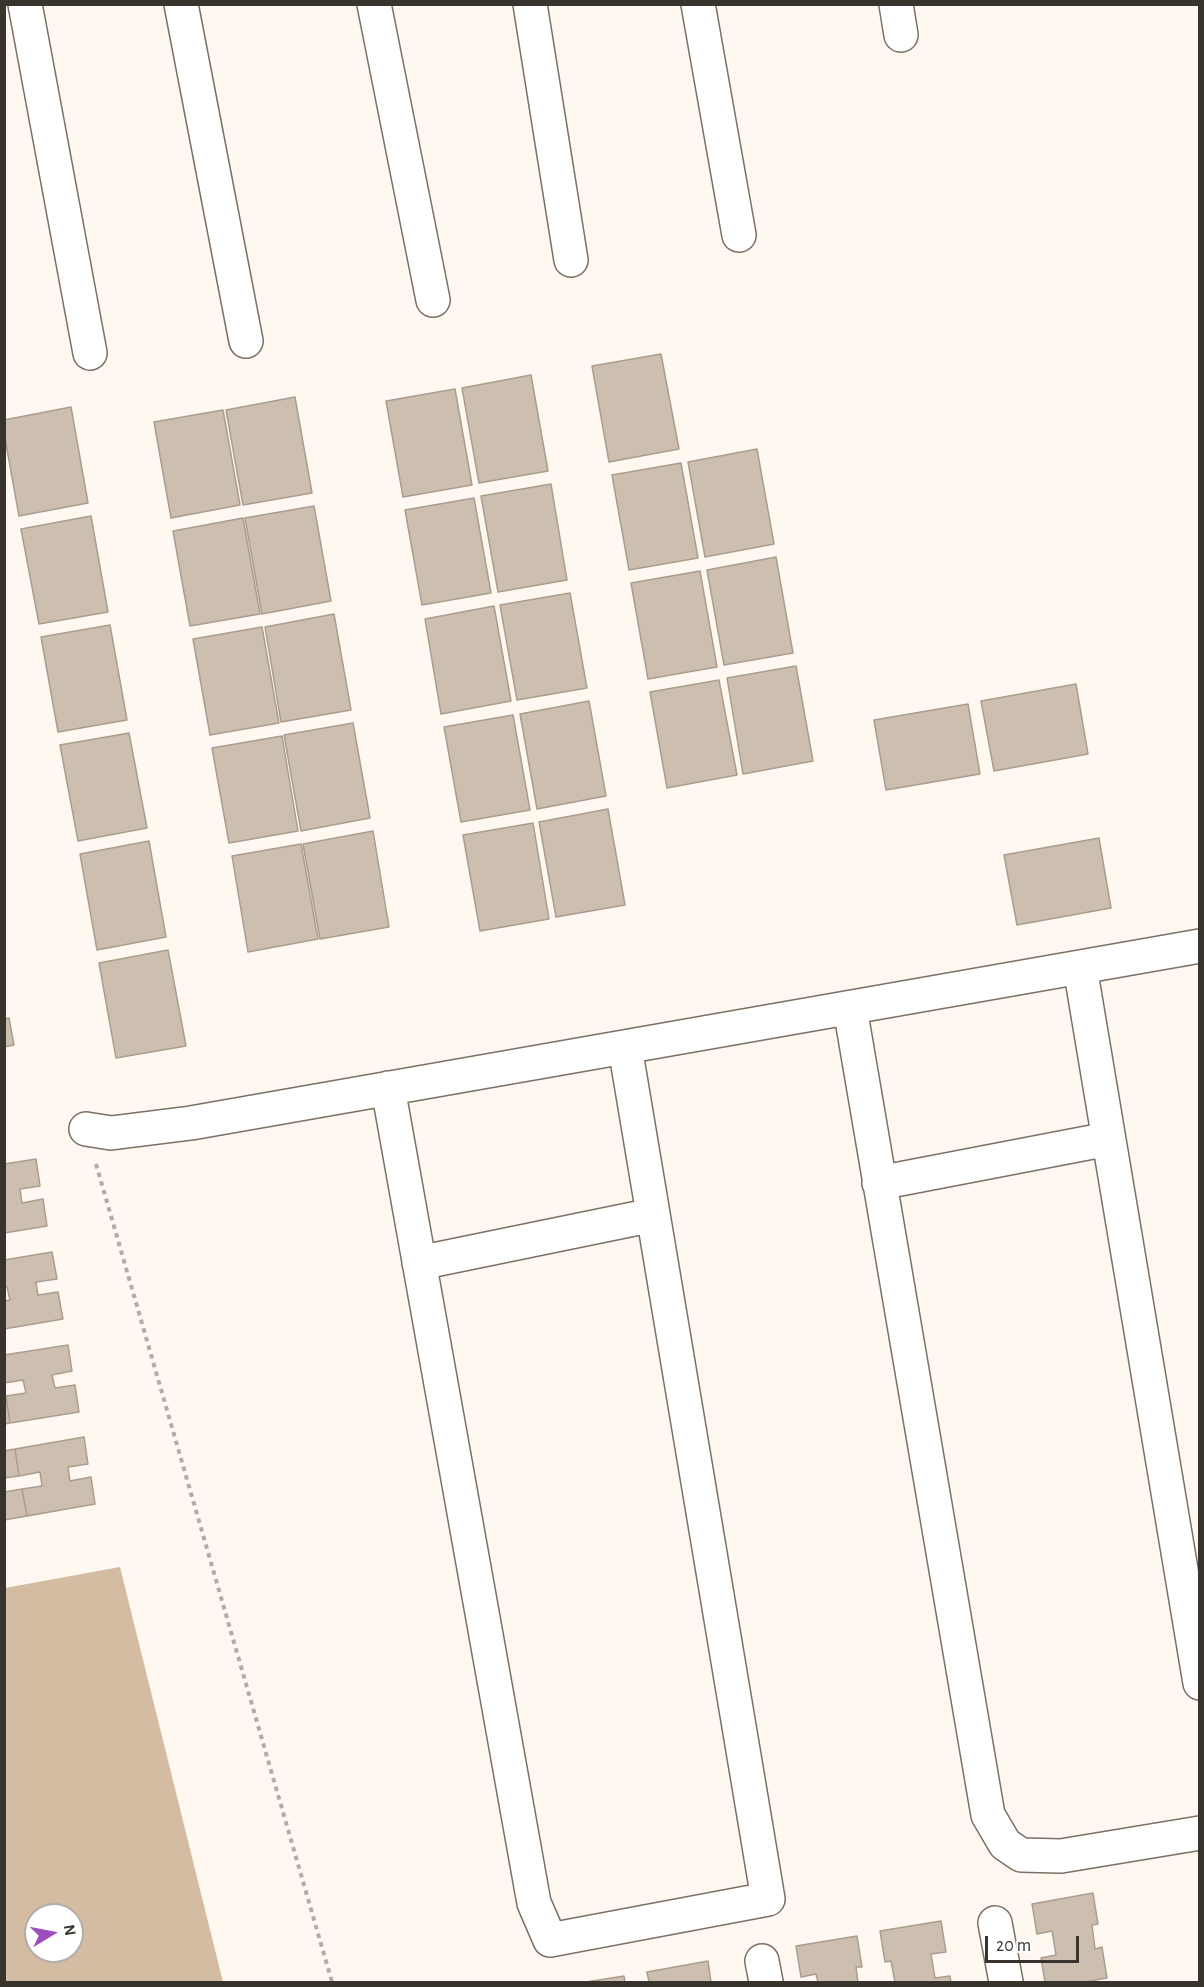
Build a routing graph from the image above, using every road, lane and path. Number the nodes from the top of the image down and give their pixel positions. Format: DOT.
graph roads {
  1 [pos="25,4"];
  2 [pos="181,4"];
  3 [pos="374,4"];
  4 [pos="530,4"];
  5 [pos="698,4"];
  6 [pos="739,235"];
  7 [pos="571,260"];
  8 [pos="433,300"];
  9 [pos="246,341"];
  10 [pos="90,352"];
  11 [pos="1200,946"];
  12 [pos="1080,967"];
  13 [pos="850,1008"];
  14 [pos="625,1047"];
  15 [pos="387,1088"];
  16 [pos="86,1129"];
  17 [pos="1108,1138"];
  18 [pos="879,1183"];
  19 [pos="653,1215"];
  20 [pos="419,1263"];
  21 [pos="1200,1683"];
  22 [pos="1200,1833"];
  23 [pos="995,1923"];
  24 [pos="332,1983"];
  25 [pos="1006,1983"];
  1 -- 10 [label="street"];
  2 -- 9 [label="street"];
  3 -- 8 [label="street"];
  4 -- 7 [label="street"];
  5 -- 6 [label="street"];
  11 -- 12 [label="street"];
  12 -- 13 [label="street"];
  12 -- 17 [label="street"];
  13 -- 14 [label="street"];
  13 -- 18 [label="street"];
  14 -- 15 [label="street"];
  14 -- 19 [label="street"];
  15 -- 16 [label="street"];
  15 -- 20 [label="street"];
  16 -- 24 [label="path"];
  17 -- 18 [label="street"];
  17 -- 21 [label="street"];
  18 -- 22 [label="street"];
  19 -- 20 [label="street"];
  19 -- 20 [label="street"];
  23 -- 25 [label="street"];
}
